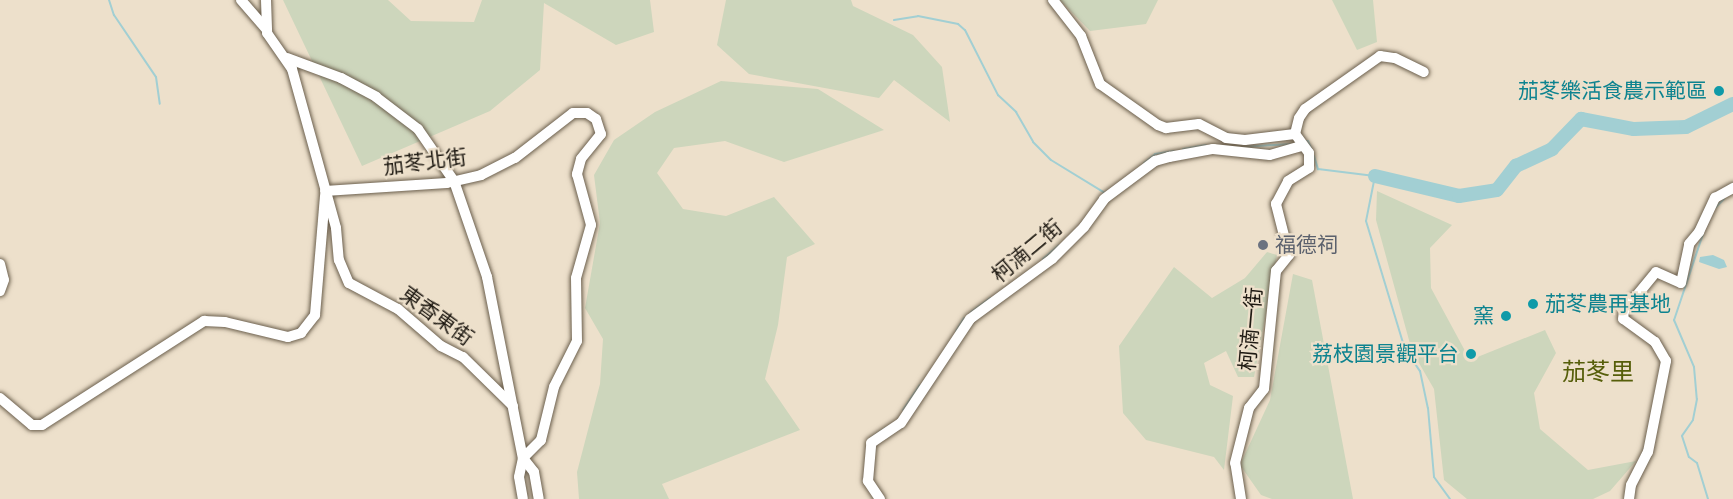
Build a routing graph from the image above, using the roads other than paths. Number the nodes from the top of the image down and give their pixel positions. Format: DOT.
graph roads {
  1 [pos="241,0"];
  2 [pos="266,0"];
  3 [pos="1053,0"];
  4 [pos="266,29"];
  5 [pos="287,58"];
  6 [pos="1424,72"];
  7 [pos="1295,134"];
  8 [pos="1302,146"];
  9 [pos="454,181"];
  10 [pos="1733,188"];
  11 [pos="325,191"];
  12 [pos="0,264"];
  13 [pos="0,291"];
  14 [pos="0,398"];
  15 [pos="513,406"];
  16 [pos="523,458"];
  17 [pos="523,499"];
  18 [pos="539,499"];
  19 [pos="880,499"];
  20 [pos="1241,499"];
  21 [pos="1629,499"];
  1 -- 4 [label="street"];
  2 -- 4 [label="street"];
  3 -- 7 [label="street"];
  4 -- 5 [label="street"];
  5 -- 9 [label="street"];
  5 -- 11 [label="street"];
  6 -- 7 [label="street"];
  7 -- 8 [label="street, 柯湳一街"];
  8 -- 19 [label="street, 柯湳二街"];
  8 -- 20 [label="street, 柯湳一街"];
  9 -- 11 [label="street, 茄苳北街"];
  9 -- 15 [label="street"];
  9 -- 16 [label="street, 茄苳北街"];
  10 -- 21 [label="street"];
  11 -- 14 [label="street"];
  11 -- 15 [label="street, 東香東街"];
  12 -- 13 [label="street"];
  15 -- 16 [label="street"];
  16 -- 17 [label="street"];
  16 -- 18 [label="street"];
}
